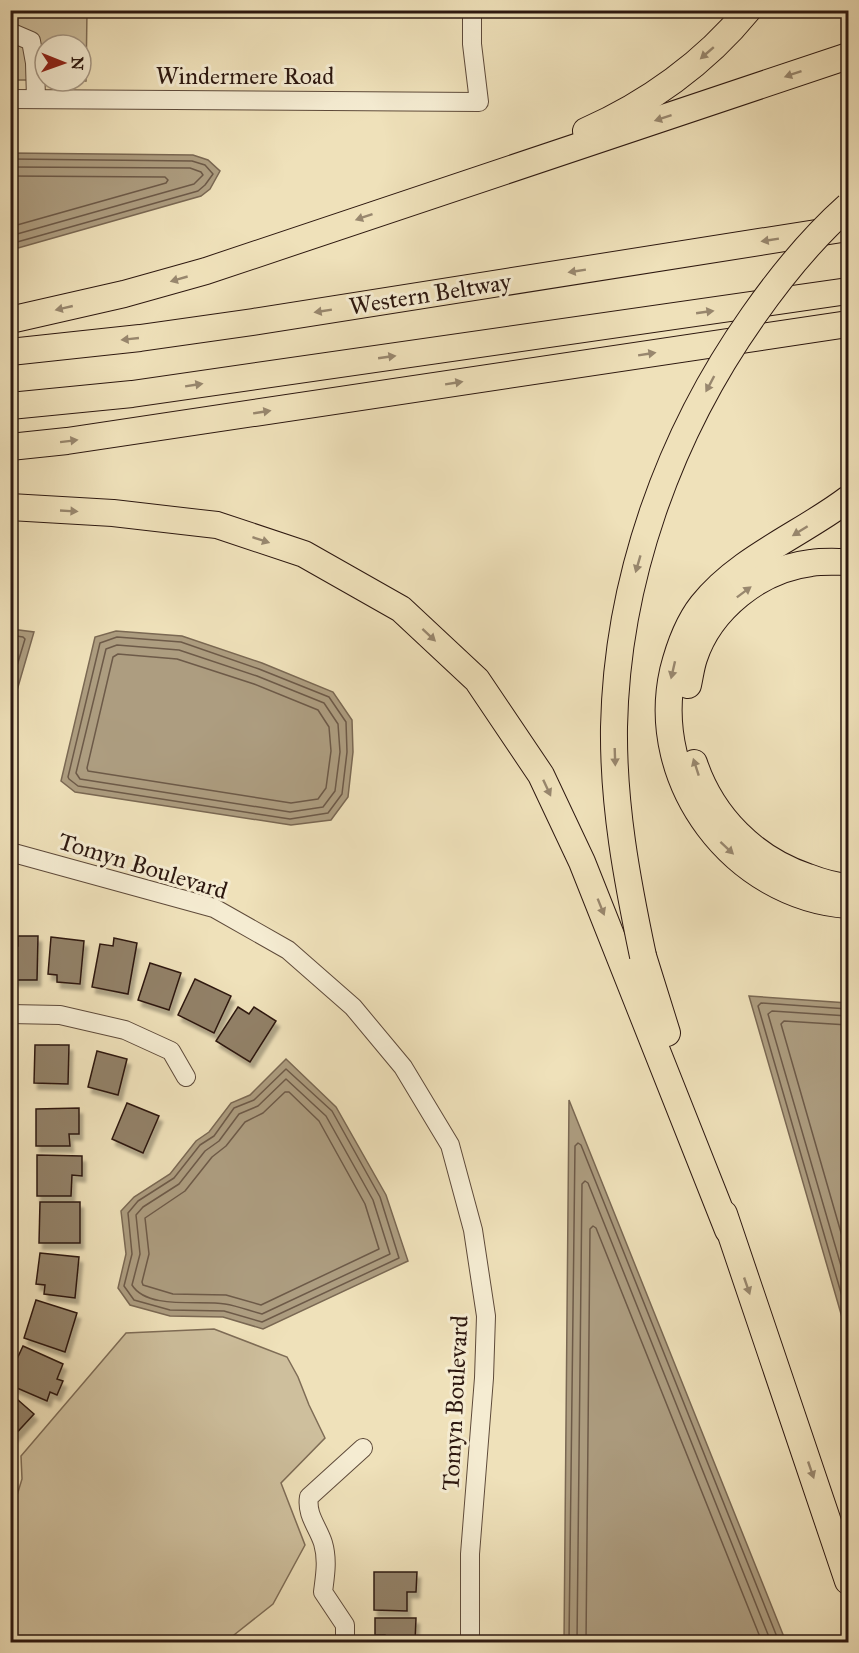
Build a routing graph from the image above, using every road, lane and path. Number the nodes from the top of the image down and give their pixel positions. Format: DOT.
graph roads {
  1 [pos="472,10"];
  2 [pos="748,10"];
  3 [pos="10,32"];
  4 [pos="849,56"];
  5 [pos="10,99"];
  6 [pos="36,99"];
  7 [pos="419,198"];
  8 [pos="849,206"];
  9 [pos="849,228"];
  10 [pos="849,291"];
  11 [pos="10,320"];
  12 [pos="849,324"];
  13 [pos="10,352"];
  14 [pos="10,406"];
  15 [pos="10,447"];
  16 [pos="849,499"];
  17 [pos="10,507"];
  18 [pos="849,562"];
  19 [pos="10,852"];
  20 [pos="849,887"];
  21 [pos="849,905"];
  22 [pos="631,954"];
  23 [pos="10,1014"];
  24 [pos="186,1077"];
  25 [pos="363,1448"];
  26 [pos="849,1581"];
  27 [pos="345,1642"];
  28 [pos="470,1642"];
  1 -- 6 [label="street, Windermere Road"];
  2 -- 7 [label="highway, one-way"];
  3 -- 6 [label="street"];
  4 -- 7 [label="highway, one-way"];
  5 -- 6 [label="street, Windermere Road"];
  7 -- 11 [label="highway, one-way"];
  8 -- 22 [label="highway, one-way, bridge"];
  9 -- 13 [label="highway, Western Beltway, one-way"];
  14 -- 10 [label="highway, one-way"];
  15 -- 12 [label="highway, one-way"];
  16 -- 21 [label="highway, one-way"];
  17 -- 22 [label="highway, one-way"];
  20 -- 18 [label="highway, one-way"];
  19 -- 28 [label="street, Tomyn Boulevard"];
  22 -- 26 [label="highway, one-way"];
  23 -- 24 [label="street"];
  25 -- 27 [label="street"];
}
